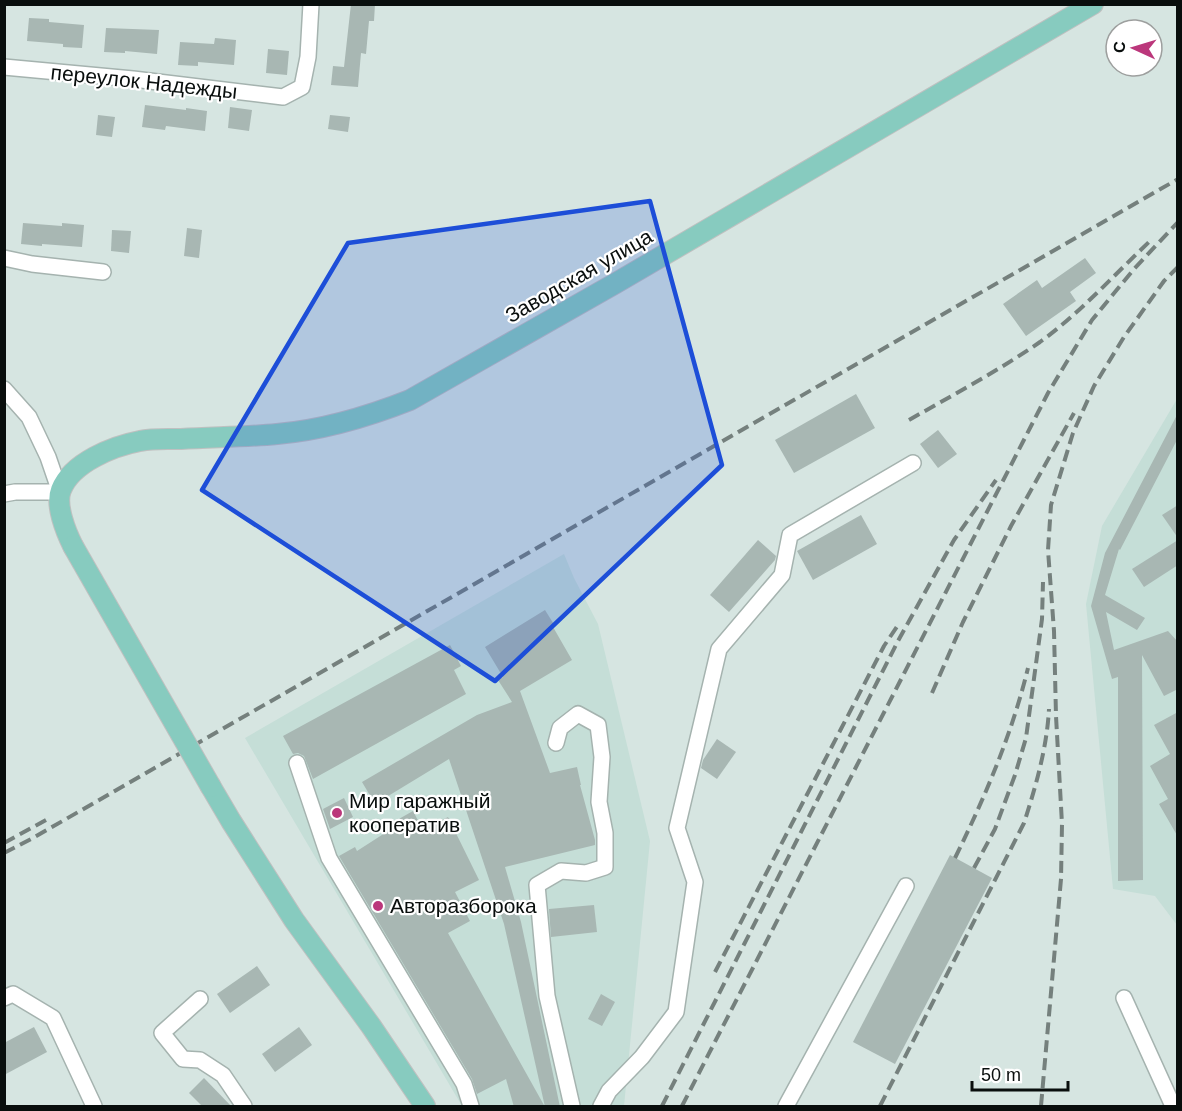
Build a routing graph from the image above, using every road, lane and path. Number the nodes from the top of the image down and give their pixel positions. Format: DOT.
graph roads {
  1 [pos="311,4"];
  2 [pos="1093,4"];
  3 [pos="4,67"];
  4 [pos="4,258"];
  5 [pos="103,272"];
  6 [pos="4,389"];
  7 [pos="913,463"];
  8 [pos="60,492"];
  9 [pos="4,494"];
  10 [pos="556,743"];
  11 [pos="297,763"];
  12 [pos="906,886"];
  13 [pos="4,998"];
  14 [pos="1124,998"];
  15 [pos="200,999"];
  16 [pos="94,1107"];
  17 [pos="244,1107"];
  18 [pos="425,1107"];
  19 [pos="471,1107"];
  20 [pos="572,1107"];
  21 [pos="601,1107"];
  22 [pos="786,1107"];
  23 [pos="1173,1107"];
  1 -- 3 [label="street, переулок Надежды"];
  2 -- 8 [label="main road, Заводская улица"];
  4 -- 5 [label="street"];
  6 -- 8 [label="street"];
  7 -- 21 [label="street"];
  8 -- 9 [label="street"];
  8 -- 18 [label="main road, bridge"];
  10 -- 20 [label="street"];
  11 -- 19 [label="street"];
  12 -- 22 [label="street"];
  13 -- 16 [label="street"];
  14 -- 23 [label="street"];
  15 -- 17 [label="street"];
}
